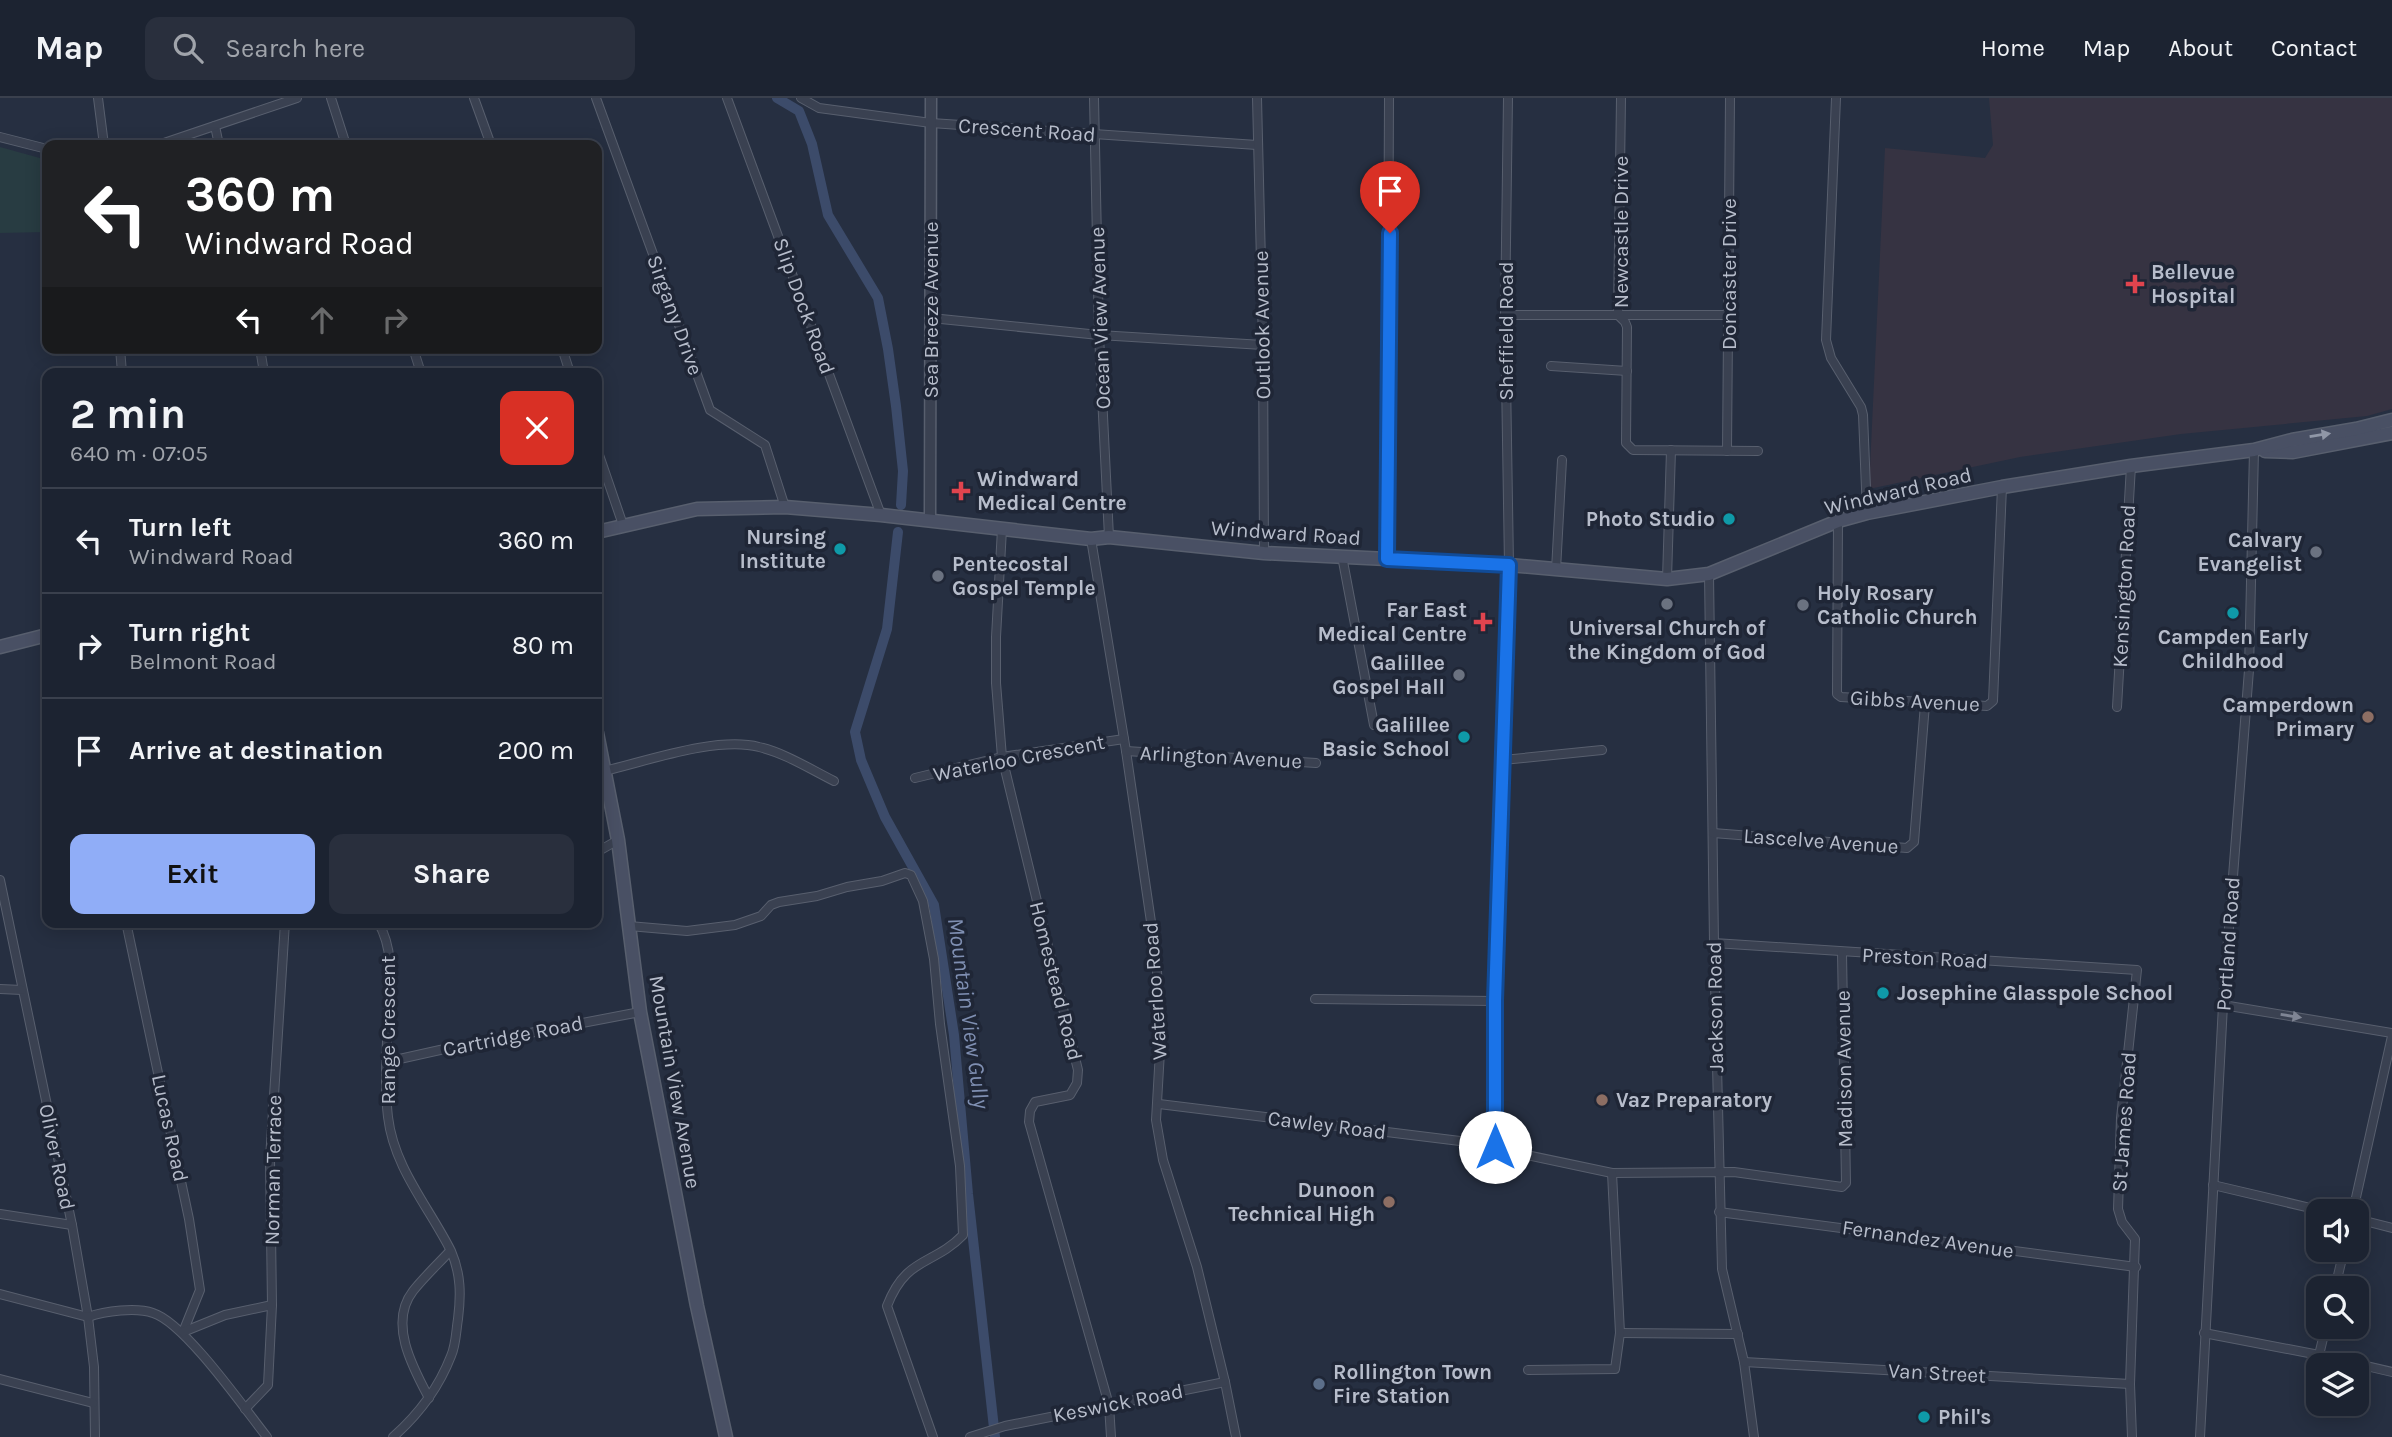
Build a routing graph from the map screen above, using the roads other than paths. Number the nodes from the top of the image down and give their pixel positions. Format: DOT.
graph roads {
  1 [pos="99,98"];
  2 [pos="297,98"];
  3 [pos="331,98"];
  4 [pos="474,98"];
  5 [pos="596,98"];
  6 [pos="801,98"];
  7 [pos="931,98"];
  8 [pos="1094,98"];
  9 [pos="1257,98"];
  10 [pos="1390,98"];
  11 [pos="1508,98"];
  12 [pos="1621,98"];
  13 [pos="1730,98"];
  14 [pos="1836,98"];
  15 [pos="728,101"];
  16 [pos="931,123"];
  17 [pos="215,126"];
  18 [pos="1095,135"];
  19 [pos="0,137"];
  20 [pos="103,140"];
  21 [pos="173,140"];
  22 [pos="218,140"];
  23 [pos="344,140"];
  24 [pos="489,140"];
  25 [pos="1257,145"];
  26 [pos="42,148"];
  27 [pos="1505,315"];
  28 [pos="1618,315"];
  29 [pos="1729,315"];
  30 [pos="931,318"];
  31 [pos="1100,335"];
  32 [pos="1263,345"];
  33 [pos="1551,366"];
  34 [pos="1627,371"];
  35 [pos="2392,420"];
  36 [pos="2392,433"];
  37 [pos="1671,450"];
  38 [pos="2254,450"];
  39 [pos="1727,451"];
  40 [pos="1758,451"];
  41 [pos="1562,460"];
  42 [pos="602,463"];
  43 [pos="2131,466"];
  44 [pos="2002,487"];
  45 [pos="785,507"];
  46 [pos="1867,513"];
  47 [pos="881,515"];
  48 [pos="930,521"];
  49 [pos="1838,521"];
  50 [pos="624,524"];
  51 [pos="1003,529"];
  52 [pos="602,531"];
  53 [pos="1109,537"];
  54 [pos="1090,539"];
  55 [pos="1264,553"];
  56 [pos="1342,556"];
  57 [pos="1387,559"];
  58 [pos="1509,565"];
  59 [pos="1556,570"];
  60 [pos="1709,574"];
  61 [pos="1667,579"];
  62 [pos="42,636"];
  63 [pos="0,647"];
  64 [pos="1925,704"];
  65 [pos="2117,707"];
  66 [pos="1374,725"];
  67 [pos="1124,738"];
  68 [pos="1602,750"];
  69 [pos="1126,751"];
  70 [pos="1002,757"];
  71 [pos="602,760"];
  72 [pos="1503,760"];
  73 [pos="1316,763"];
  74 [pos="604,771"];
  75 [pos="915,778"];
  76 [pos="834,781"];
  77 [pos="1713,833"];
  78 [pos="618,841"];
  79 [pos="602,849"];
  80 [pos="0,880"];
  81 [pos="629,926"];
  82 [pos="127,928"];
  83 [pos="285,928"];
  84 [pos="381,928"];
  85 [pos="1714,943"];
  86 [pos="1842,953"];
  87 [pos="2137,970"];
  88 [pos="0,989"];
  89 [pos="23,990"];
  90 [pos="1315,999"];
  91 [pos="1495,1001"];
  92 [pos="2223,1005"];
  93 [pos="640,1012"];
  94 [pos="2392,1035"];
  95 [pos="386,1062"];
  96 [pos="1159,1104"];
  97 [pos="1495,1147"];
  98 [pos="1718,1171"];
  99 [pos="1612,1173"];
  100 [pos="2213,1185"];
  101 [pos="1844,1186"];
  102 [pos="2356,1199"];
  103 [pos="2306,1207"];
  104 [pos="1719,1212"];
  105 [pos="0,1214"];
  106 [pos="2369,1222"];
  107 [pos="72,1225"];
  108 [pos="2392,1228"];
  109 [pos="450,1251"];
  110 [pos="2136,1267"];
  111 [pos="0,1294"];
  112 [pos="272,1305"];
  113 [pos="88,1317"];
  114 [pos="183,1332"];
  115 [pos="1620,1333"];
  116 [pos="2204,1333"];
  117 [pos="1738,1334"];
  118 [pos="2309,1353"];
  119 [pos="1744,1362"];
  120 [pos="2369,1366"];
  121 [pos="1528,1370"];
  122 [pos="2392,1371"];
  123 [pos="0,1379"];
  124 [pos="1225,1382"];
  125 [pos="2130,1384"];
  126 [pos="429,1398"];
  127 [pos="93,1403"];
  128 [pos="1109,1405"];
  129 [pos="245,1409"];
  130 [pos="95,1437"];
  131 [pos="267,1437"];
  132 [pos="393,1437"];
  133 [pos="726,1437"];
  134 [pos="933,1437"];
  135 [pos="970,1437"];
  136 [pos="1111,1437"];
  137 [pos="1236,1437"];
  138 [pos="1754,1437"];
  139 [pos="2132,1437"];
  140 [pos="2200,1437"];
  1 -- 20 [label="street"];
  2 -- 17 [label="street"];
  3 -- 23 [label="street"];
  4 -- 24 [label="street"];
  5 -- 45 [label="street, Sirgany Drive"];
  6 -- 16 [label="street, Crescent Road"];
  7 -- 16 [label="street, Sea Breeze Avenue"];
  8 -- 18 [label="street, Ocean View Avenue"];
  9 -- 25 [label="street, Outlook Avenue"];
  10 -- 57 [label="street"];
  11 -- 27 [label="street, Sheffield Road"];
  12 -- 28 [label="street, Newcastle Drive"];
  13 -- 29 [label="street, Doncaster Drive"];
  14 -- 46 [label="street"];
  15 -- 47 [label="street, Slip Dock Road"];
  16 -- 18 [label="street, Crescent Road"];
  16 -- 30 [label="street, Sea Breeze Avenue"];
  17 -- 21 [label="street"];
  17 -- 22 [label="street"];
  18 -- 25 [label="street, Crescent Road"];
  18 -- 31 [label="street, Ocean View Avenue"];
  19 -- 26 [label="street"];
  25 -- 32 [label="street, Outlook Avenue"];
  27 -- 28 [label="street"];
  27 -- 58 [label="street, Sheffield Road"];
  28 -- 29 [label="street"];
  28 -- 34 [label="street, Newcastle Drive"];
  29 -- 39 [label="street, Doncaster Drive"];
  30 -- 31 [label="street"];
  30 -- 48 [label="street, Sea Breeze Avenue"];
  31 -- 32 [label="street"];
  31 -- 53 [label="street, Ocean View Avenue"];
  32 -- 55 [label="street, Outlook Avenue"];
  33 -- 34 [label="street"];
  34 -- 37 [label="street, Newcastle Drive"];
  38 -- 35 [label="main road, Windward Road, one-way"];
  36 -- 38 [label="main road, Windward Road"];
  37 -- 39 [label="street"];
  37 -- 61 [label="street"];
  38 -- 43 [label="main road, Windward Road"];
  38 -- 92 [label="street, Portland Road"];
  39 -- 40 [label="street"];
  41 -- 59 [label="street"];
  42 -- 50 [label="street"];
  43 -- 44 [label="main road, Windward Road"];
  43 -- 65 [label="street, Kensington Road"];
  44 -- 46 [label="main road, Windward Road"];
  44 -- 64 [label="street, Gibbs Avenue"];
  45 -- 47 [label="main road, Windward Road"];
  45 -- 50 [label="main road, Windward Road"];
  46 -- 49 [label="main road, Windward Road"];
  47 -- 48 [label="main road, Windward Road"];
  48 -- 51 [label="main road, Windward Road"];
  49 -- 60 [label="main road, Windward Road"];
  49 -- 64 [label="street, Gibbs Avenue"];
  50 -- 52 [label="main road, Windward Road"];
  51 -- 54 [label="main road, Windward Road"];
  51 -- 70 [label="street, Homestead Road"];
  53 -- 54 [label="main road, Windward Road"];
  53 -- 55 [label="main road, Windward Road"];
  54 -- 67 [label="street, Waterloo Road"];
  55 -- 56 [label="main road, Windward Road"];
  56 -- 57 [label="main road, Windward Road"];
  56 -- 66 [label="street"];
  57 -- 58 [label="main road, Windward Road"];
  58 -- 59 [label="main road, Windward Road"];
  58 -- 72 [label="street, Sheffield Road"];
  59 -- 61 [label="main road, Windward Road"];
  60 -- 61 [label="main road, Windward Road"];
  60 -- 77 [label="street, Jackson Road"];
  62 -- 63 [label="main road"];
  64 -- 77 [label="street, Lascelve Avenue"];
  67 -- 69 [label="street, Waterloo Road"];
  67 -- 70 [label="street, Waterloo Crescent"];
  68 -- 72 [label="street"];
  69 -- 73 [label="street, Arlington Avenue"];
  69 -- 96 [label="street, Waterloo Road"];
  70 -- 75 [label="street, Waterloo Crescent"];
  70 -- 128 [label="street, Homestead Road"];
  71 -- 74 [label="main road, Mountain View Avenue"];
  72 -- 91 [label="street, Sheffield Road"];
  74 -- 76 [label="street"];
  74 -- 78 [label="main road, Mountain View Avenue"];
  77 -- 85 [label="street, Jackson Road"];
  78 -- 79 [label="street"];
  78 -- 81 [label="main road, Mountain View Avenue"];
  80 -- 89 [label="street, Oliver Road"];
  81 -- 93 [label="main road, Mountain View Avenue"];
  81 -- 134 [label="street"];
  82 -- 114 [label="street, Lucas Road"];
  83 -- 112 [label="street, Norman Terrace"];
  84 -- 95 [label="street, Range Crescent"];
  85 -- 86 [label="street, Preston Road"];
  85 -- 98 [label="street, Jackson Road"];
  86 -- 87 [label="street, Preston Road"];
  86 -- 101 [label="street, Madison Avenue"];
  87 -- 110 [label="street, St James Road"];
  88 -- 89 [label="street"];
  89 -- 107 [label="street, Oliver Road"];
  90 -- 91 [label="street"];
  91 -- 97 [label="street, Sheffield Road"];
  92 -- 94 [label="street, one-way"];
  92 -- 100 [label="street, Portland Road"];
  93 -- 95 [label="street, Cartridge Road"];
  93 -- 133 [label="main road, Mountain View Avenue"];
  94 -- 102 [label="street"];
  95 -- 109 [label="street, Range Crescent"];
  96 -- 97 [label="street, Cawley Road"];
  96 -- 124 [label="street, Waterloo Road"];
  97 -- 99 [label="street, Cawley Road"];
  98 -- 99 [label="street, Cawley Road"];
  98 -- 101 [label="street, Cawley Road"];
  98 -- 104 [label="street, Jackson Road"];
  99 -- 115 [label="street"];
  100 -- 103 [label="street"];
  100 -- 116 [label="street, Portland Road"];
  104 -- 110 [label="street, Fernandez Avenue"];
  104 -- 117 [label="street, Jackson Road"];
  105 -- 107 [label="street"];
  106 -- 108 [label="street"];
  107 -- 113 [label="street, Oliver Road"];
  109 -- 126 [label="street, Range Crescent"];
  109 -- 126 [label="street"];
  110 -- 125 [label="street, St James Road"];
  111 -- 113 [label="street"];
  112 -- 114 [label="street"];
  112 -- 129 [label="street, Norman Terrace"];
  113 -- 114 [label="street"];
  113 -- 127 [label="street, Oliver Road"];
  114 -- 129 [label="street"];
  115 -- 117 [label="street"];
  115 -- 121 [label="street"];
  116 -- 118 [label="street"];
  116 -- 140 [label="street, Portland Road"];
  117 -- 119 [label="street, Jackson Road"];
  119 -- 125 [label="street, Van Street"];
  119 -- 138 [label="street, Jackson Road"];
  120 -- 122 [label="street"];
  123 -- 127 [label="street"];
  124 -- 128 [label="street, Keswick Road"];
  124 -- 137 [label="street, Waterloo Road"];
  125 -- 139 [label="street, St James Road"];
  126 -- 132 [label="street, Range Crescent"];
  127 -- 130 [label="street, Oliver Road"];
  128 -- 135 [label="street, Keswick Road"];
  128 -- 136 [label="street, Homestead Road"];
  129 -- 131 [label="street"];
}
